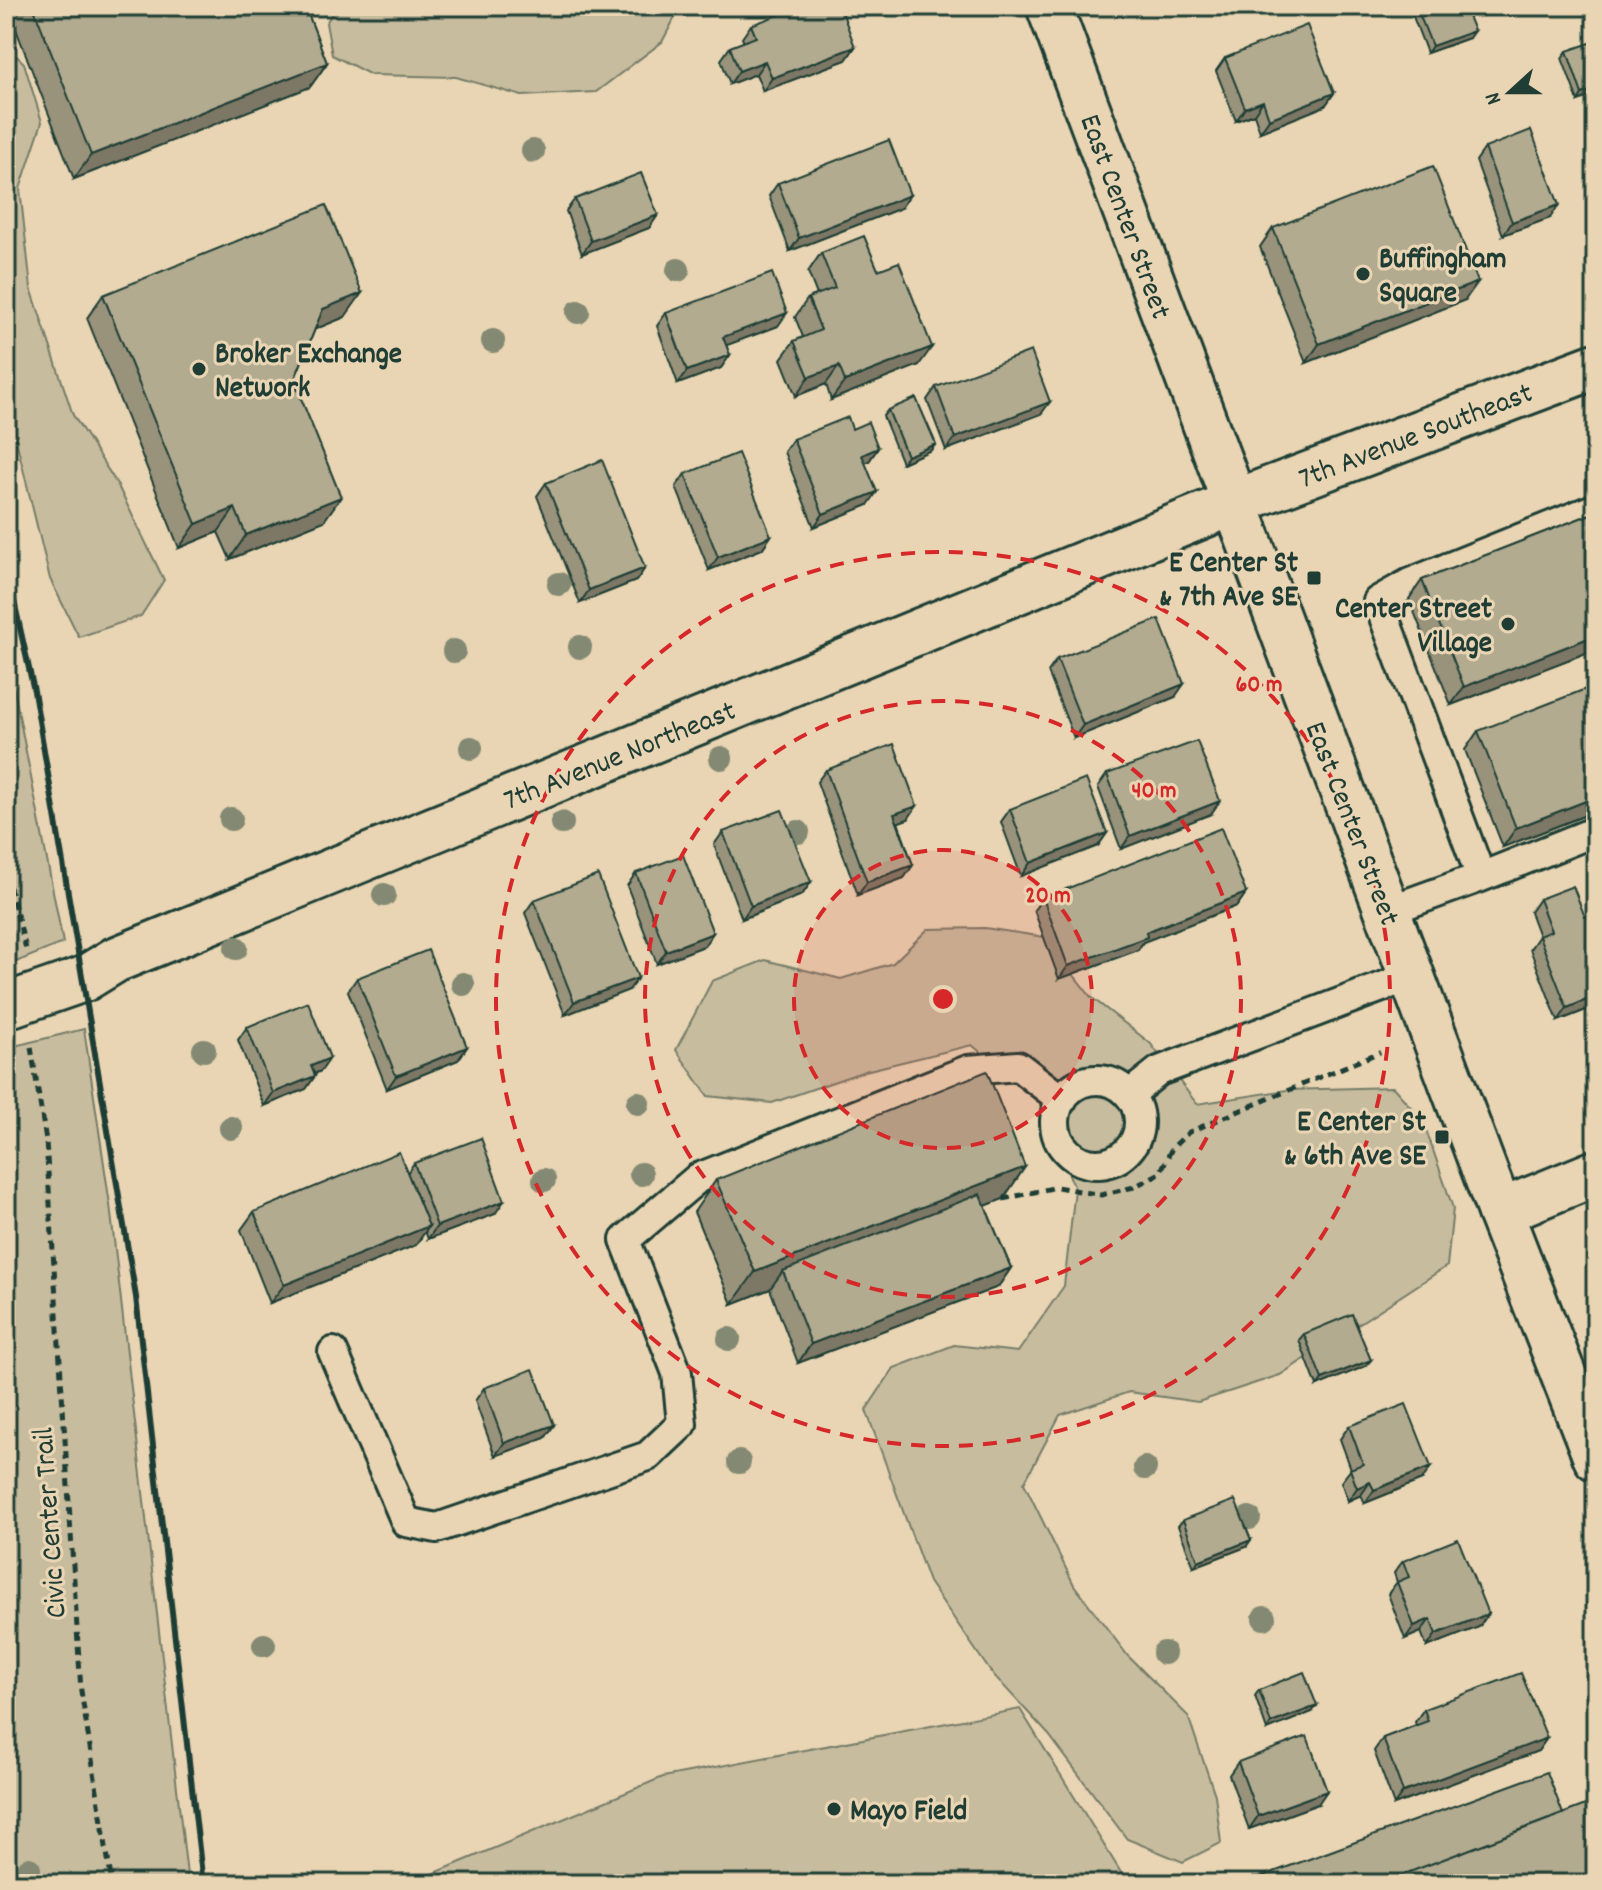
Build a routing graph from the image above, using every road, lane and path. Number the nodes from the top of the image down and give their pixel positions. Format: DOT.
graph roads {
  1 [pos="1049,6"];
  2 [pos="1596,366"];
  3 [pos="1233,503"];
  4 [pos="1596,508"];
  5 [pos="1596,831"];
  6 [pos="6,873"];
  7 [pos="1481,877"];
  8 [pos="1387,911"];
  9 [pos="1411,976"];
  10 [pos="16,1003"];
  11 [pos="1380,1052"];
  12 [pos="1129,1095"];
  13 [pos="1062,1100"];
  14 [pos="1596,1173"];
  15 [pos="1003,1199"];
  16 [pos="1500,1212"];
  17 [pos="333,1352"];
  18 [pos="1596,1458"];
  19 [pos="112,1884"];
  1 -- 3 [label="street, East Center Street"];
  2 -- 3 [label="street, 7th Avenue Southeast"];
  3 -- 8 [label="street, East Center Street"];
  3 -- 10 [label="street, 7th Avenue Northeast"];
  4 -- 7 [label="lane"];
  5 -- 7 [label="lane"];
  6 -- 10 [label="path, Civic Center Trail"];
  7 -- 8 [label="lane"];
  8 -- 9 [label="street, East Center Street"];
  9 -- 12 [label="lane"];
  9 -- 16 [label="street, East Center Street"];
  10 -- 19 [label="path, Civic Center Trail"];
  11 -- 15 [label="path"];
  12 -- 13 [label="lane"];
  12 -- 13 [label="lane"];
  13 -- 17 [label="lane"];
  14 -- 16 [label="street"];
  16 -- 18 [label="street, East Center Street"];
}
